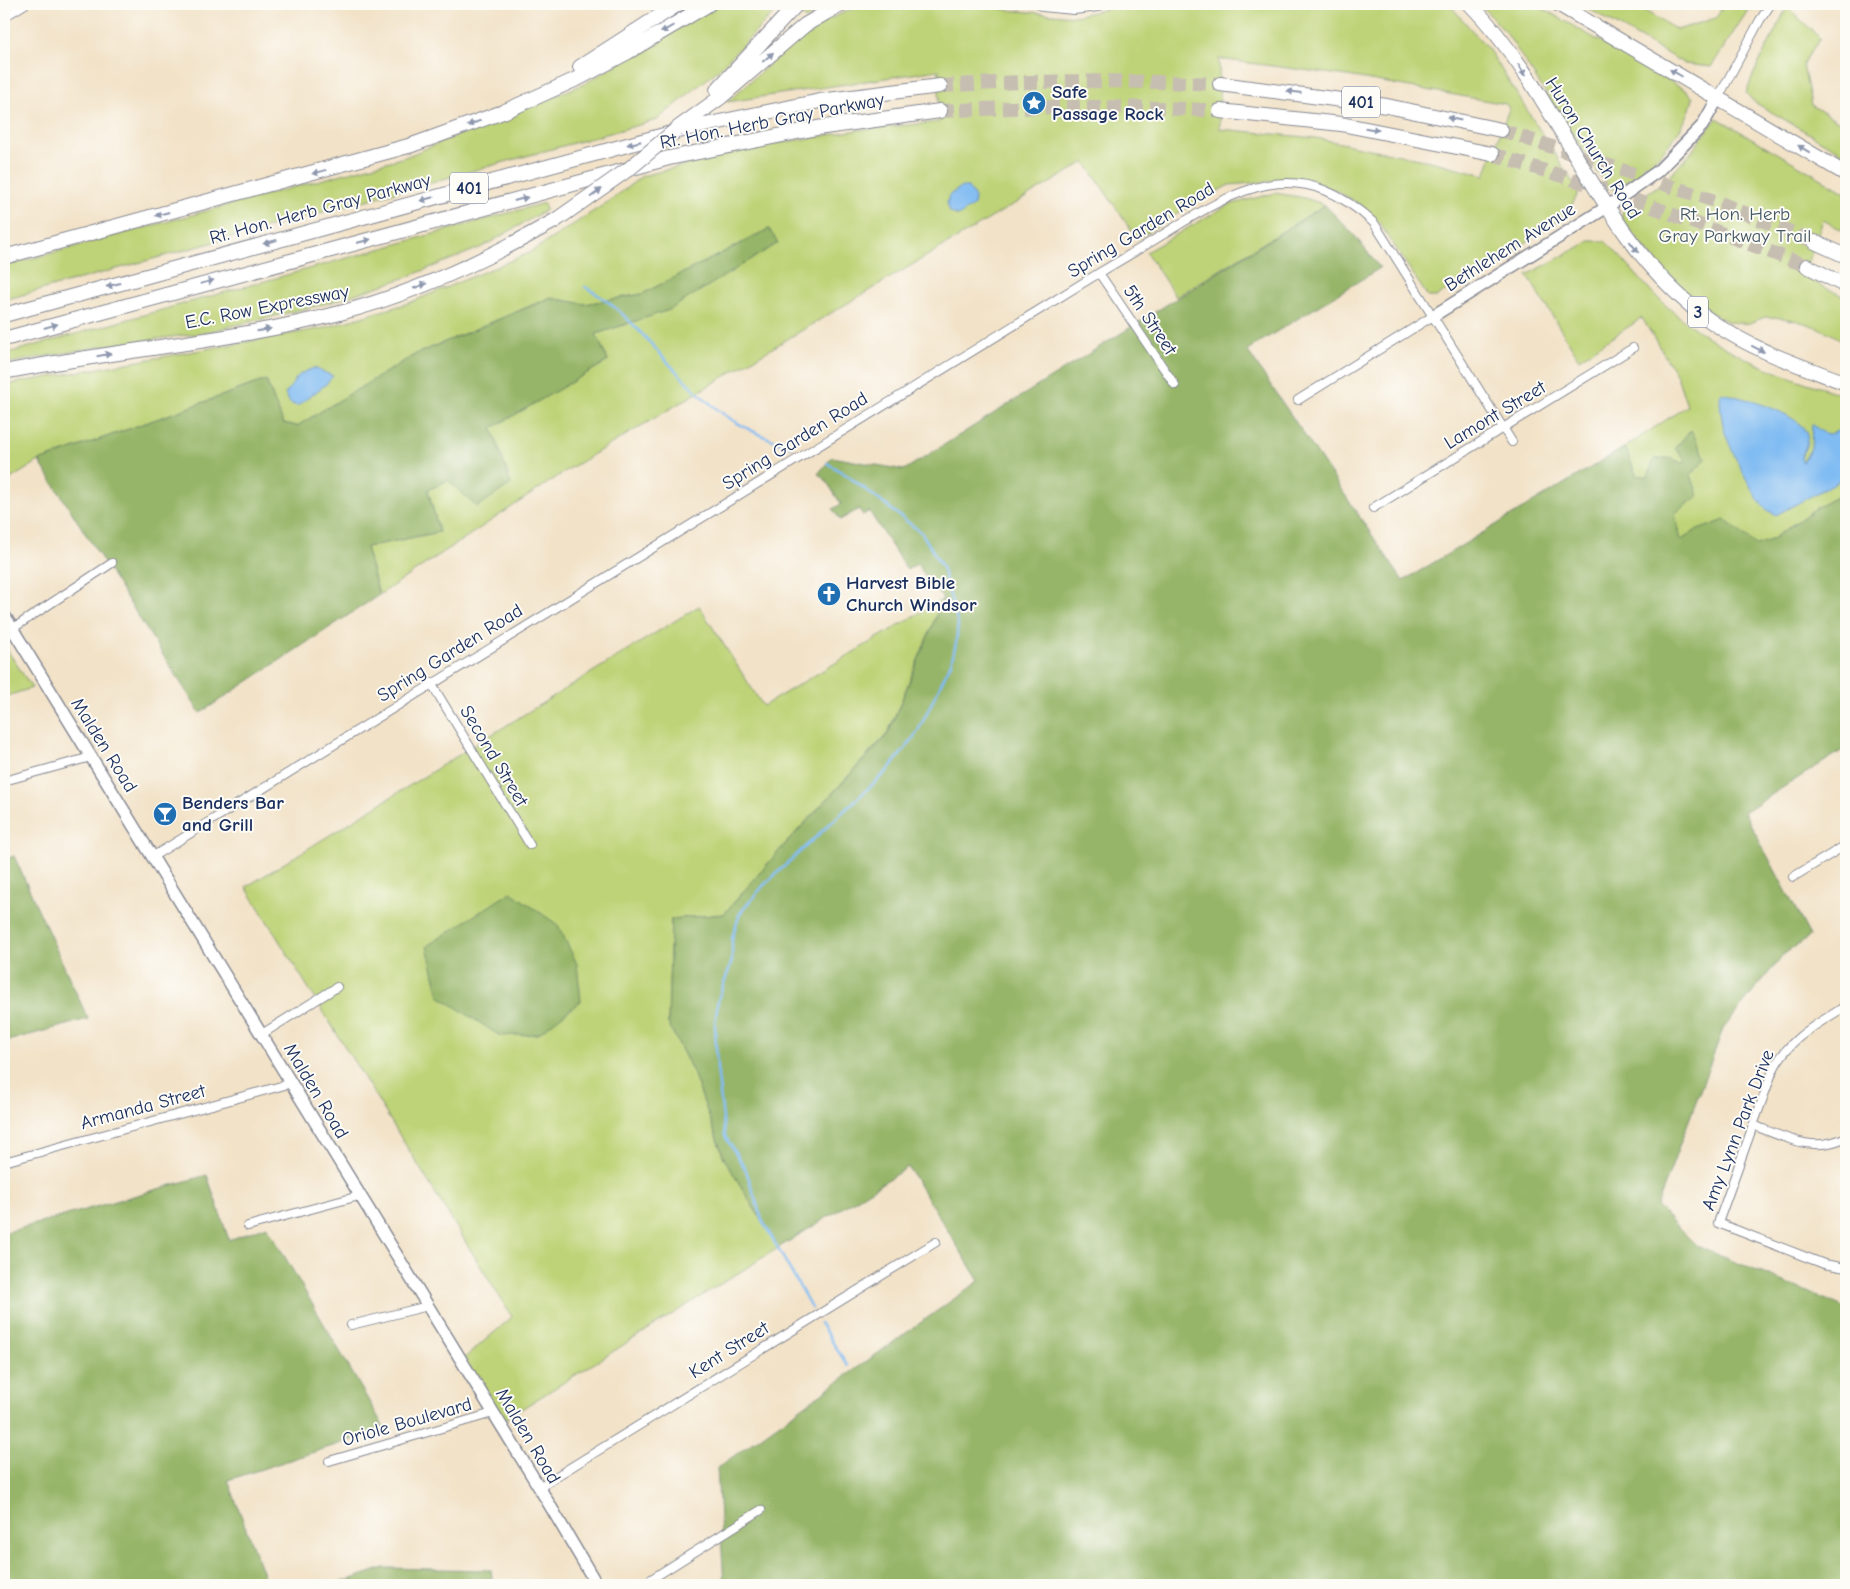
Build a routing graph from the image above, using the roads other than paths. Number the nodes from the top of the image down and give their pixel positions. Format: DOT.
graph roads {
  1 [pos="25,4"];
  2 [pos="678,4"];
  3 [pos="708,4"];
  4 [pos="797,4"];
  5 [pos="841,4"];
  6 [pos="1043,4"];
  7 [pos="1097,4"];
  8 [pos="1470,4"];
  9 [pos="1558,4"];
  10 [pos="1772,4"];
  11 [pos="4,17"];
  12 [pos="1220,84"];
  13 [pos="727,86"];
  14 [pos="940,86"];
  15 [pos="1718,98"];
  16 [pos="940,111"];
  17 [pos="1220,111"];
  18 [pos="503,112"];
  19 [pos="1501,130"];
  20 [pos="1492,154"];
  21 [pos="1846,174"];
  22 [pos="1607,207"];
  23 [pos="1815,242"];
  24 [pos="1846,256"];
  25 [pos="4,257"];
  26 [pos="1807,266"];
  27 [pos="1098,273"];
  28 [pos="1846,286"];
  29 [pos="4,314"];
  30 [pos="1433,316"];
  31 [pos="4,339"];
  32 [pos="1633,348"];
  33 [pos="4,372"];
  34 [pos="1846,383"];
  35 [pos="1175,385"];
  36 [pos="1298,400"];
  37 [pos="1504,429"];
  38 [pos="1512,442"];
  39 [pos="1373,508"];
  40 [pos="112,564"];
  41 [pos="4,615"];
  42 [pos="12,629"];
  43 [pos="431,684"];
  44 [pos="91,757"];
  45 [pos="4,781"];
  46 [pos="530,845"];
  47 [pos="1846,845"];
  48 [pos="152,857"];
  49 [pos="1793,876"];
  50 [pos="337,986"];
  51 [pos="1846,1006"];
  52 [pos="262,1034"];
  53 [pos="292,1083"];
  54 [pos="1753,1125"];
  55 [pos="1846,1137"];
  56 [pos="4,1162"];
  57 [pos="359,1196"];
  58 [pos="248,1226"];
  59 [pos="936,1242"];
  60 [pos="1846,1268"];
  61 [pos="428,1306"];
  62 [pos="351,1325"];
  63 [pos="494,1413"];
  64 [pos="329,1461"];
  65 [pos="539,1487"];
  66 [pos="761,1510"];
  67 [pos="597,1585"];
  68 [pos="642,1585"];
  1 -- 11 [label="street"];
  2 -- 18 [label="highway"];
  3 -- 18 [label="highway, one-way"];
  4 -- 13 [label="highway"];
  13 -- 5 [label="highway, one-way"];
  6 -- 7 [label="highway"];
  8 -- 22 [label="highway, Huron Church Road / 3, one-way"];
  15 -- 9 [label="highway, one-way"];
  10 -- 15 [label="street"];
  19 -- 12 [label="highway, 401, one-way"];
  33 -- 13 [label="highway, E.C. Row Expressway, one-way, bridge"];
  14 -- 29 [label="highway, Rt. Hon. Herb Gray Parkway / 401, one-way"];
  21 -- 15 [label="highway, one-way"];
  15 -- 22 [label="main road, Bethlehem Avenue"];
  31 -- 16 [label="highway, Rt. Hon. Herb Gray Parkway / 401, one-way"];
  17 -- 20 [label="highway, 401, one-way"];
  18 -- 25 [label="highway, one-way"];
  22 -- 30 [label="main road, Bethlehem Avenue"];
  22 -- 34 [label="highway, Huron Church Road / 3, one-way"];
  23 -- 24 [label="highway"];
  26 -- 28 [label="highway"];
  27 -- 30 [label="street, Spring Garden Road"];
  27 -- 35 [label="street, 5th Street"];
  27 -- 43 [label="street, Spring Garden Road"];
  30 -- 36 [label="street, Bethlehem Avenue"];
  30 -- 37 [label="street, Spring Garden Road"];
  32 -- 37 [label="street, Lamont Street"];
  37 -- 38 [label="street, Spring Garden Road"];
  37 -- 39 [label="street, Lamont Street"];
  40 -- 42 [label="street"];
  41 -- 42 [label="main road, Malden Road"];
  42 -- 44 [label="main road, Malden Road"];
  43 -- 46 [label="street, Second Street"];
  43 -- 48 [label="street, Spring Garden Road"];
  44 -- 45 [label="street"];
  44 -- 48 [label="main road, Malden Road"];
  47 -- 49 [label="street"];
  48 -- 52 [label="main road, Malden Road"];
  50 -- 52 [label="street"];
  51 -- 54 [label="street, Amy Lynn Park Drive"];
  52 -- 53 [label="main road, Malden Road"];
  53 -- 56 [label="street, Armanda Street"];
  53 -- 57 [label="main road, Malden Road"];
  54 -- 55 [label="street"];
  54 -- 60 [label="street, Amy Lynn Park Drive"];
  57 -- 58 [label="street"];
  57 -- 61 [label="main road, Malden Road"];
  59 -- 65 [label="street, Kent Street"];
  61 -- 62 [label="street"];
  61 -- 63 [label="main road, Malden Road"];
  63 -- 64 [label="street, Oriole Boulevard"];
  63 -- 65 [label="main road, Malden Road"];
  65 -- 67 [label="main road, Malden Road"];
  66 -- 68 [label="street"];
}
